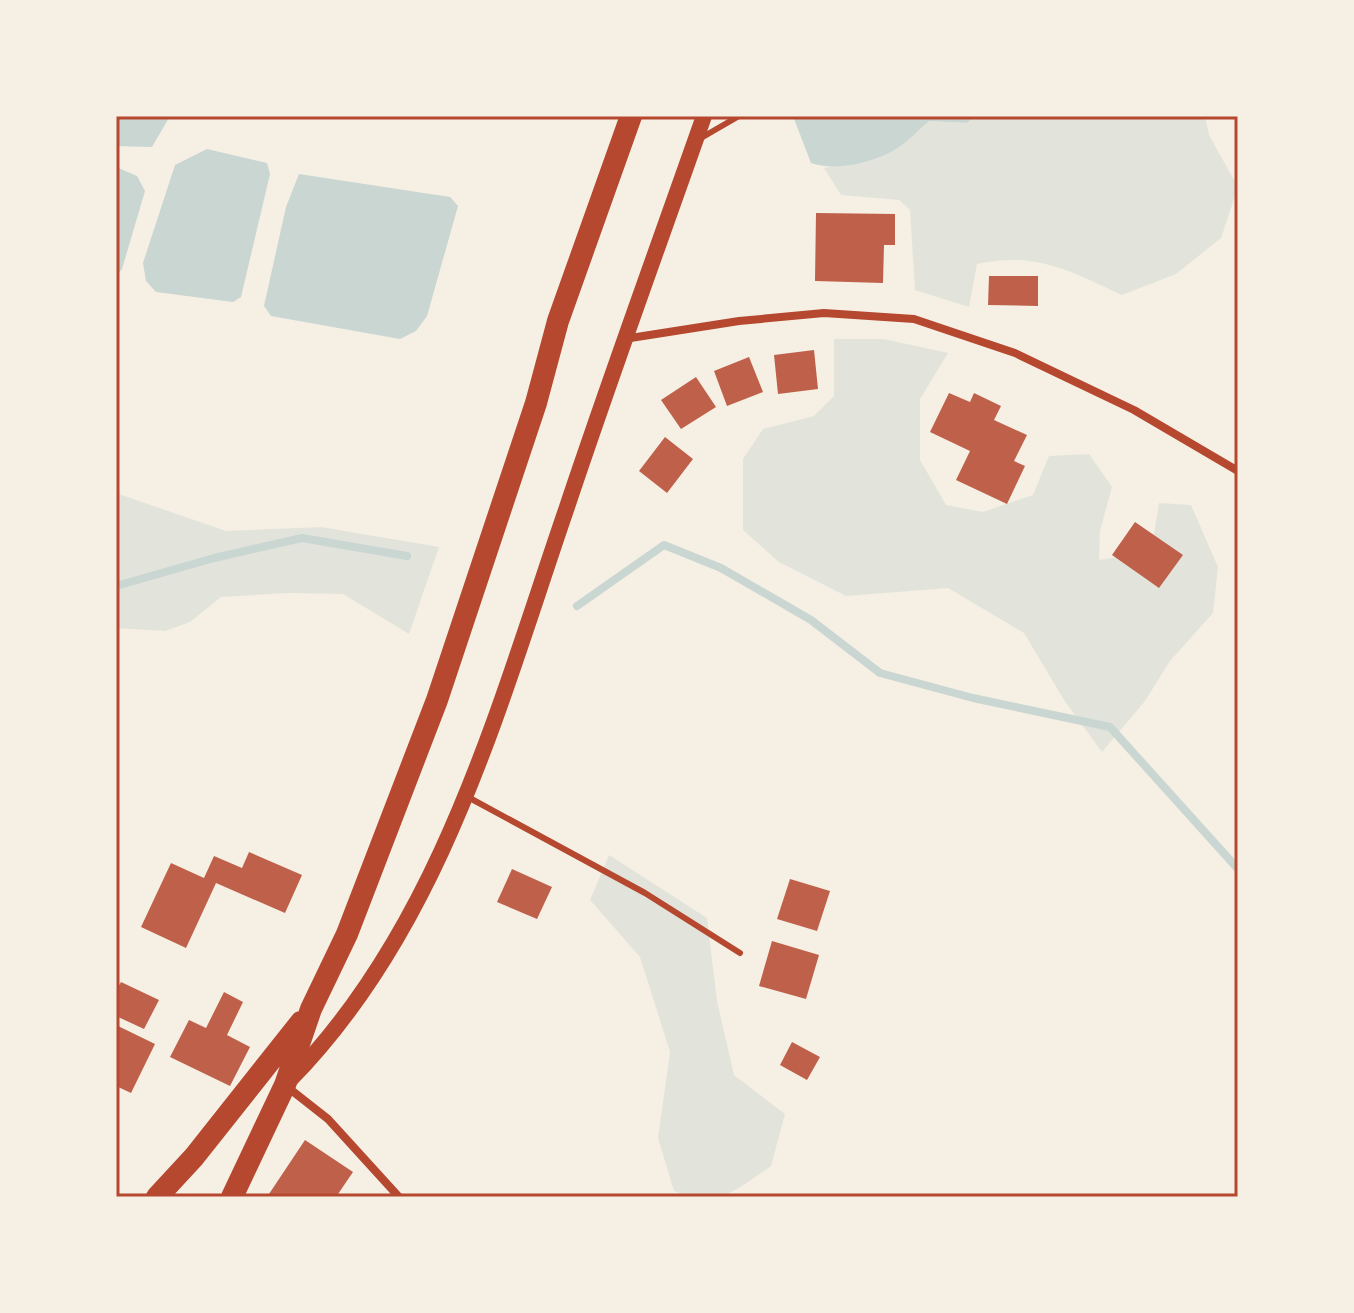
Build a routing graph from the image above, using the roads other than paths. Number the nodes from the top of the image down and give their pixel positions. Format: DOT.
graph roads {
  1 [pos="631,116"];
  2 [pos="704,116"];
  3 [pos="739,116"];
  4 [pos="695,142"];
  5 [pos="624,339"];
  6 [pos="1238,471"];
  7 [pos="465,795"];
  8 [pos="740,953"];
  9 [pos="311,1009"];
  10 [pos="285,1085"];
  11 [pos="157,1197"];
  12 [pos="232,1197"];
  13 [pos="399,1197"];
  1 -- 9 [label="highway"];
  2 -- 4 [label="main road"];
  3 -- 4 [label="lane"];
  4 -- 5 [label="main road"];
  5 -- 6 [label="street"];
  5 -- 7 [label="main road"];
  7 -- 8 [label="lane"];
  7 -- 10 [label="main road"];
  9 -- 10 [label="highway"];
  9 -- 11 [label="highway"];
  10 -- 12 [label="highway"];
  10 -- 13 [label="street"];
}
